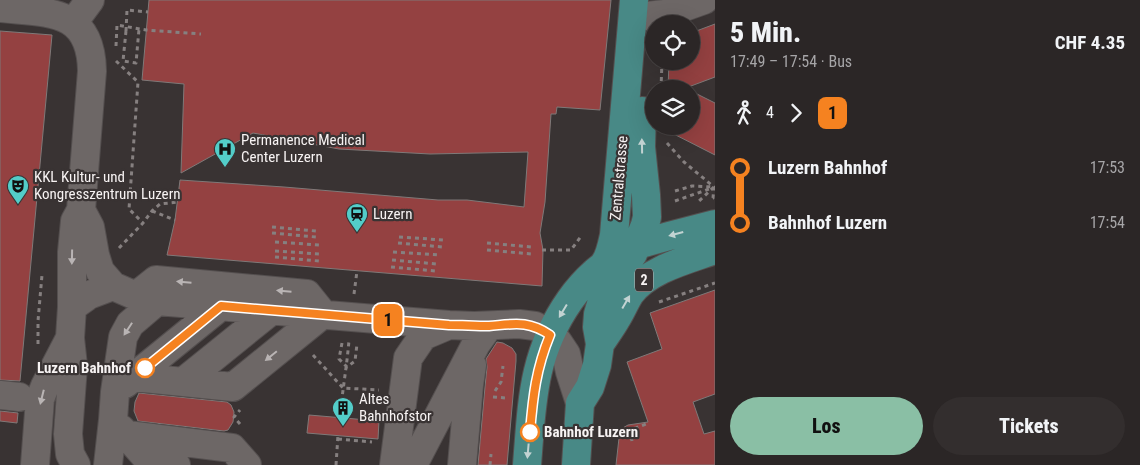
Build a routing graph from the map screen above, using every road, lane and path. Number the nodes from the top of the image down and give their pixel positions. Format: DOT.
graph roads {
  1 [pos="90,0"];
  2 [pos="704,0"];
  3 [pos="643,5"];
  4 [pos="0,8"];
  5 [pos="148,12"];
  6 [pos="73,23"];
  7 [pos="139,31"];
  8 [pos="201,34"];
  9 [pos="115,51"];
  10 [pos="114,60"];
  11 [pos="663,138"];
  12 [pos="714,187"];
  13 [pos="675,191"];
  14 [pos="675,201"];
  15 [pos="178,202"];
  16 [pos="698,202"];
  17 [pos="81,210"];
  18 [pos="152,211"];
  19 [pos="714,211"];
  20 [pos="175,220"];
  21 [pos="143,223"];
  22 [pos="272,227"];
  23 [pos="316,230"];
  24 [pos="272,233"];
  25 [pos="582,236"];
  26 [pos="316,237"];
  27 [pos="399,237"];
  28 [pos="444,240"];
  29 [pos="276,242"];
  30 [pos="398,243"];
  31 [pos="488,243"];
  32 [pos="320,245"];
  33 [pos="638,245"];
  34 [pos="443,247"];
  35 [pos="532,247"];
  36 [pos="118,250"];
  37 [pos="487,250"];
  38 [pos="542,250"];
  39 [pos="715,250"];
  40 [pos="275,251"];
  41 [pos="392,252"];
  42 [pos="320,254"];
  43 [pos="532,254"];
  44 [pos="440,255"];
  45 [pos="275,257"];
  46 [pos="392,260"];
  47 [pos="319,261"];
  48 [pos="437,264"];
  49 [pos="604,264"];
  50 [pos="391,267"];
  51 [pos="357,271"];
  52 [pos="436,271"];
  53 [pos="42,274"];
  54 [pos="715,282"];
  55 [pos="135,294"];
  56 [pos="353,302"];
  57 [pos="656,303"];
  58 [pos="72,307"];
  59 [pos="259,309"];
  60 [pos="449,325"];
  61 [pos="483,335"];
  62 [pos="550,335"];
  63 [pos="350,337"];
  64 [pos="70,338"];
  65 [pos="342,343"];
  66 [pos="357,344"];
  67 [pos="600,344"];
  68 [pos="38,347"];
  69 [pos="308,349"];
  70 [pos="503,366"];
  71 [pos="347,367"];
  72 [pos="153,381"];
  73 [pos="501,382"];
  74 [pos="343,388"];
  75 [pos="480,391"];
  76 [pos="506,398"];
  77 [pos="580,403"];
  78 [pos="455,410"];
  79 [pos="340,418"];
  80 [pos="648,423"];
  81 [pos="412,426"];
  82 [pos="632,441"];
  83 [pos="373,442"];
  84 [pos="138,444"];
  85 [pos="491,454"];
  86 [pos="202,455"];
  87 [pos="35,465"];
  88 [pos="76,465"];
  89 [pos="130,465"];
  90 [pos="153,465"];
  91 [pos="224,465"];
  92 [pos="247,465"];
  93 [pos="336,465"];
  94 [pos="394,465"];
  95 [pos="408,465"];
  96 [pos="413,465"];
  97 [pos="429,465"];
  98 [pos="445,465"];
  99 [pos="462,465"];
  100 [pos="490,465"];
  101 [pos="527,465"];
  102 [pos="576,465"];
  1 -- 6 [label="street"];
  2 -- 3 [label="street"];
  33 -- 3 [label="main road, Zentralstrasse, one-way"];
  3 -- 49 [label="main road, Zentralstrasse"];
  4 -- 6 [label="street"];
  5 -- 7 [label="path, bridge"];
  6 -- 17 [label="street"];
  7 -- 8 [label="path"];
  7 -- 9 [label="path"];
  10 -- 21 [label="path"];
  11 -- 12 [label="path"];
  12 -- 13 [label="path"];
  12 -- 14 [label="path"];
  12 -- 16 [label="path"];
  12 -- 19 [label="path"];
  15 -- 18 [label="path"];
  17 -- 55 [label="street"];
  17 -- 58 [label="street, one-way"];
  18 -- 20 [label="path"];
  18 -- 21 [label="path"];
  19 -- 33 [label="main road, 2, one-way"];
  21 -- 36 [label="path"];
  22 -- 23 [label="path"];
  24 -- 26 [label="path"];
  25 -- 38 [label="path"];
  27 -- 28 [label="path"];
  29 -- 32 [label="path"];
  30 -- 34 [label="path"];
  31 -- 35 [label="path"];
  33 -- 49 [label="main road, 2"];
  33 -- 67 [label="main road, Zentralstrasse"];
  37 -- 43 [label="path"];
  67 -- 39 [label="main road, 2, one-way"];
  40 -- 42 [label="path"];
  41 -- 44 [label="path"];
  45 -- 47 [label="path"];
  46 -- 48 [label="path"];
  49 -- 62 [label="main road, Zentralstrasse / 2, one-way"];
  50 -- 52 [label="path"];
  51 -- 56 [label="path"];
  53 -- 68 [label="path"];
  54 -- 57 [label="path"];
  55 -- 58 [label="street"];
  55 -- 59 [label="street"];
  59 -- 55 [label="street, one-way"];
  55 -- 72 [label="street, one-way"];
  58 -- 64 [label="street"];
  59 -- 60 [label="street"];
  59 -- 72 [label="street"];
  59 -- 72 [label="street"];
  59 -- 72 [label="street, one-way"];
  60 -- 61 [label="street"];
  60 -- 81 [label="street"];
  60 -- 94 [label="street"];
  61 -- 62 [label="street"];
  61 -- 75 [label="street"];
  61 -- 81 [label="street"];
  61 -- 96 [label="street"];
  62 -- 77 [label="street"];
  62 -- 101 [label="main road, 2, one-way"];
  63 -- 71 [label="path"];
  64 -- 87 [label="street, one-way"];
  64 -- 88 [label="street"];
  65 -- 71 [label="path"];
  66 -- 71 [label="path"];
  67 -- 77 [label="main road, 2"];
  69 -- 74 [label="path"];
  70 -- 73 [label="path"];
  71 -- 74 [label="path"];
  72 -- 84 [label="street"];
  74 -- 79 [label="path"];
  75 -- 76 [label="path"];
  75 -- 78 [label="street"];
  75 -- 99 [label="street"];
  77 -- 102 [label="main road, 2"];
  78 -- 97 [label="street"];
  78 -- 98 [label="street"];
  80 -- 82 [label="path"];
  81 -- 95 [label="street"];
  83 -- 93 [label="path"];
  84 -- 86 [label="street"];
  84 -- 89 [label="street"];
  84 -- 90 [label="street"];
  85 -- 100 [label="path"];
  86 -- 91 [label="street"];
  86 -- 92 [label="street"];
}
